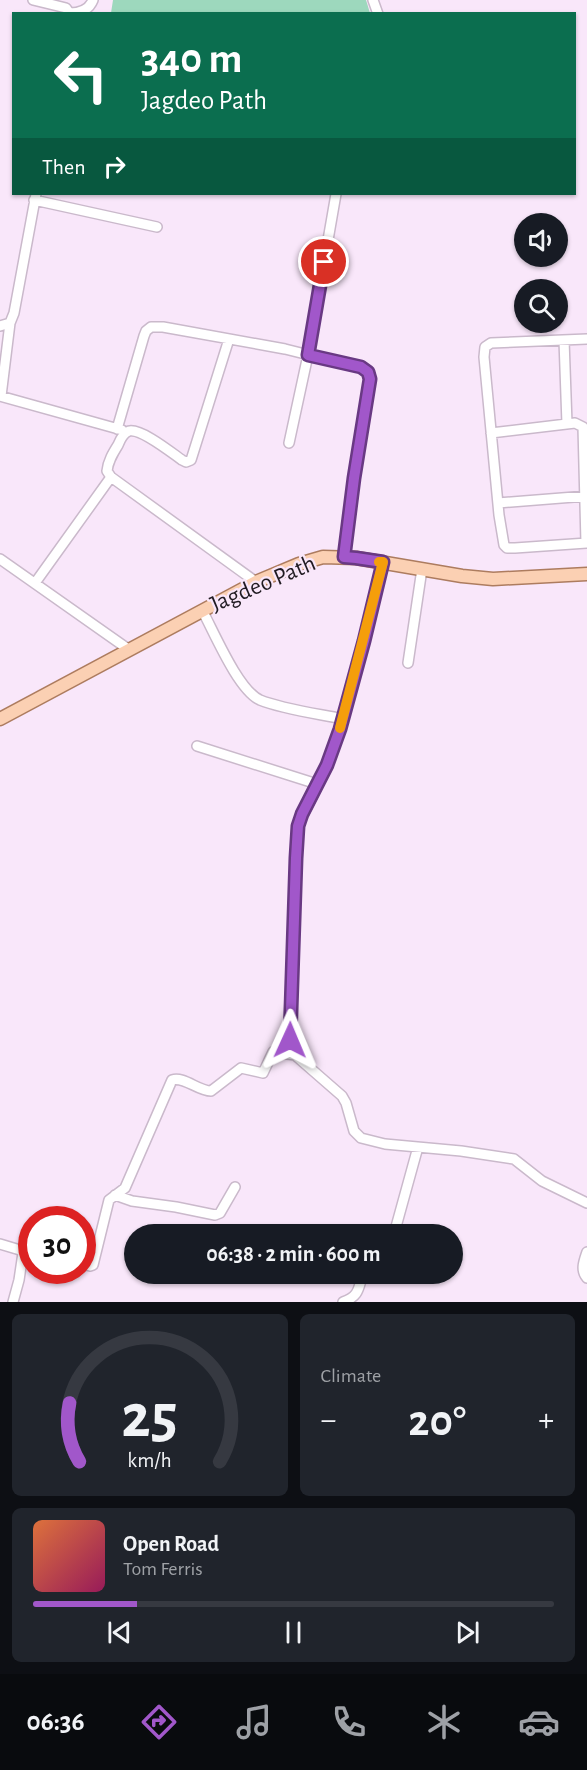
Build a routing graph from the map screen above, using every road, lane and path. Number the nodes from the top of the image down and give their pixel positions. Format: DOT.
graph roads {
  1 [pos="33,0"];
  2 [pos="93,0"];
  3 [pos="71,10"];
  4 [pos="336,195"];
  5 [pos="35,197"];
  6 [pos="157,227"];
  7 [pos="5,324"];
  8 [pos="229,339"];
  9 [pos="587,339"];
  10 [pos="564,340"];
  11 [pos="308,355"];
  12 [pos="0,396"];
  13 [pos="567,424"];
  14 [pos="117,429"];
  15 [pos="127,432"];
  16 [pos="491,433"];
  17 [pos="289,443"];
  18 [pos="111,477"];
  19 [pos="586,496"];
  20 [pos="498,503"];
  21 [pos="586,543"];
  22 [pos="344,557"];
  23 [pos="0,559"];
  24 [pos="383,562"];
  25 [pos="422,569"];
  26 [pos="587,574"];
  27 [pos="256,582"];
  28 [pos="35,583"];
  29 [pos="202,610"];
  30 [pos="128,649"];
  31 [pos="408,663"];
  32 [pos="0,719"];
  33 [pos="343,719"];
  34 [pos="197,746"];
  35 [pos="317,784"];
  36 [pos="295,1055"];
  37 [pos="418,1147"];
  38 [pos="235,1187"];
  39 [pos="115,1195"];
  40 [pos="587,1203"];
  41 [pos="397,1224"];
  42 [pos="0,1244"];
  43 [pos="18,1249"];
  44 [pos="587,1252"];
  45 [pos="96,1253"];
  46 [pos="587,1278"];
  47 [pos="18,1282"];
  48 [pos="360,1284"];
  49 [pos="13,1302"];
  50 [pos="343,1302"];
  1 -- 3 [label="street"];
  2 -- 3 [label="street"];
  4 -- 11 [label="street"];
  5 -- 6 [label="street"];
  5 -- 7 [label="street"];
  7 -- 12 [label="street"];
  8 -- 11 [label="street"];
  8 -- 14 [label="street"];
  8 -- 15 [label="street"];
  9 -- 10 [label="street"];
  10 -- 13 [label="street"];
  10 -- 16 [label="street"];
  11 -- 17 [label="street"];
  11 -- 22 [label="street"];
  12 -- 14 [label="street"];
  13 -- 16 [label="street"];
  13 -- 19 [label="street"];
  14 -- 15 [label="street"];
  15 -- 18 [label="street"];
  16 -- 20 [label="street"];
  18 -- 27 [label="street"];
  18 -- 28 [label="street"];
  19 -- 20 [label="street"];
  19 -- 21 [label="street"];
  20 -- 21 [label="street"];
  22 -- 24 [label="main road, Jagdeo Path"];
  22 -- 27 [label="main road, Jagdeo Path"];
  23 -- 28 [label="street"];
  24 -- 25 [label="main road, Jagdeo Path"];
  24 -- 33 [label="street"];
  25 -- 26 [label="main road, Jagdeo Path"];
  25 -- 31 [label="street"];
  27 -- 29 [label="main road, Jagdeo Path"];
  28 -- 30 [label="street"];
  29 -- 30 [label="main road, Jagdeo Path"];
  29 -- 33 [label="street"];
  30 -- 32 [label="main road, Jagdeo Path"];
  33 -- 35 [label="street"];
  34 -- 35 [label="street"];
  35 -- 36 [label="street"];
  36 -- 37 [label="street"];
  36 -- 39 [label="street"];
  37 -- 40 [label="street"];
  37 -- 41 [label="street"];
  38 -- 39 [label="street"];
  39 -- 45 [label="street"];
  42 -- 43 [label="street"];
  44 -- 46 [label="street"];
  47 -- 49 [label="street"];
  48 -- 50 [label="street"];
}
